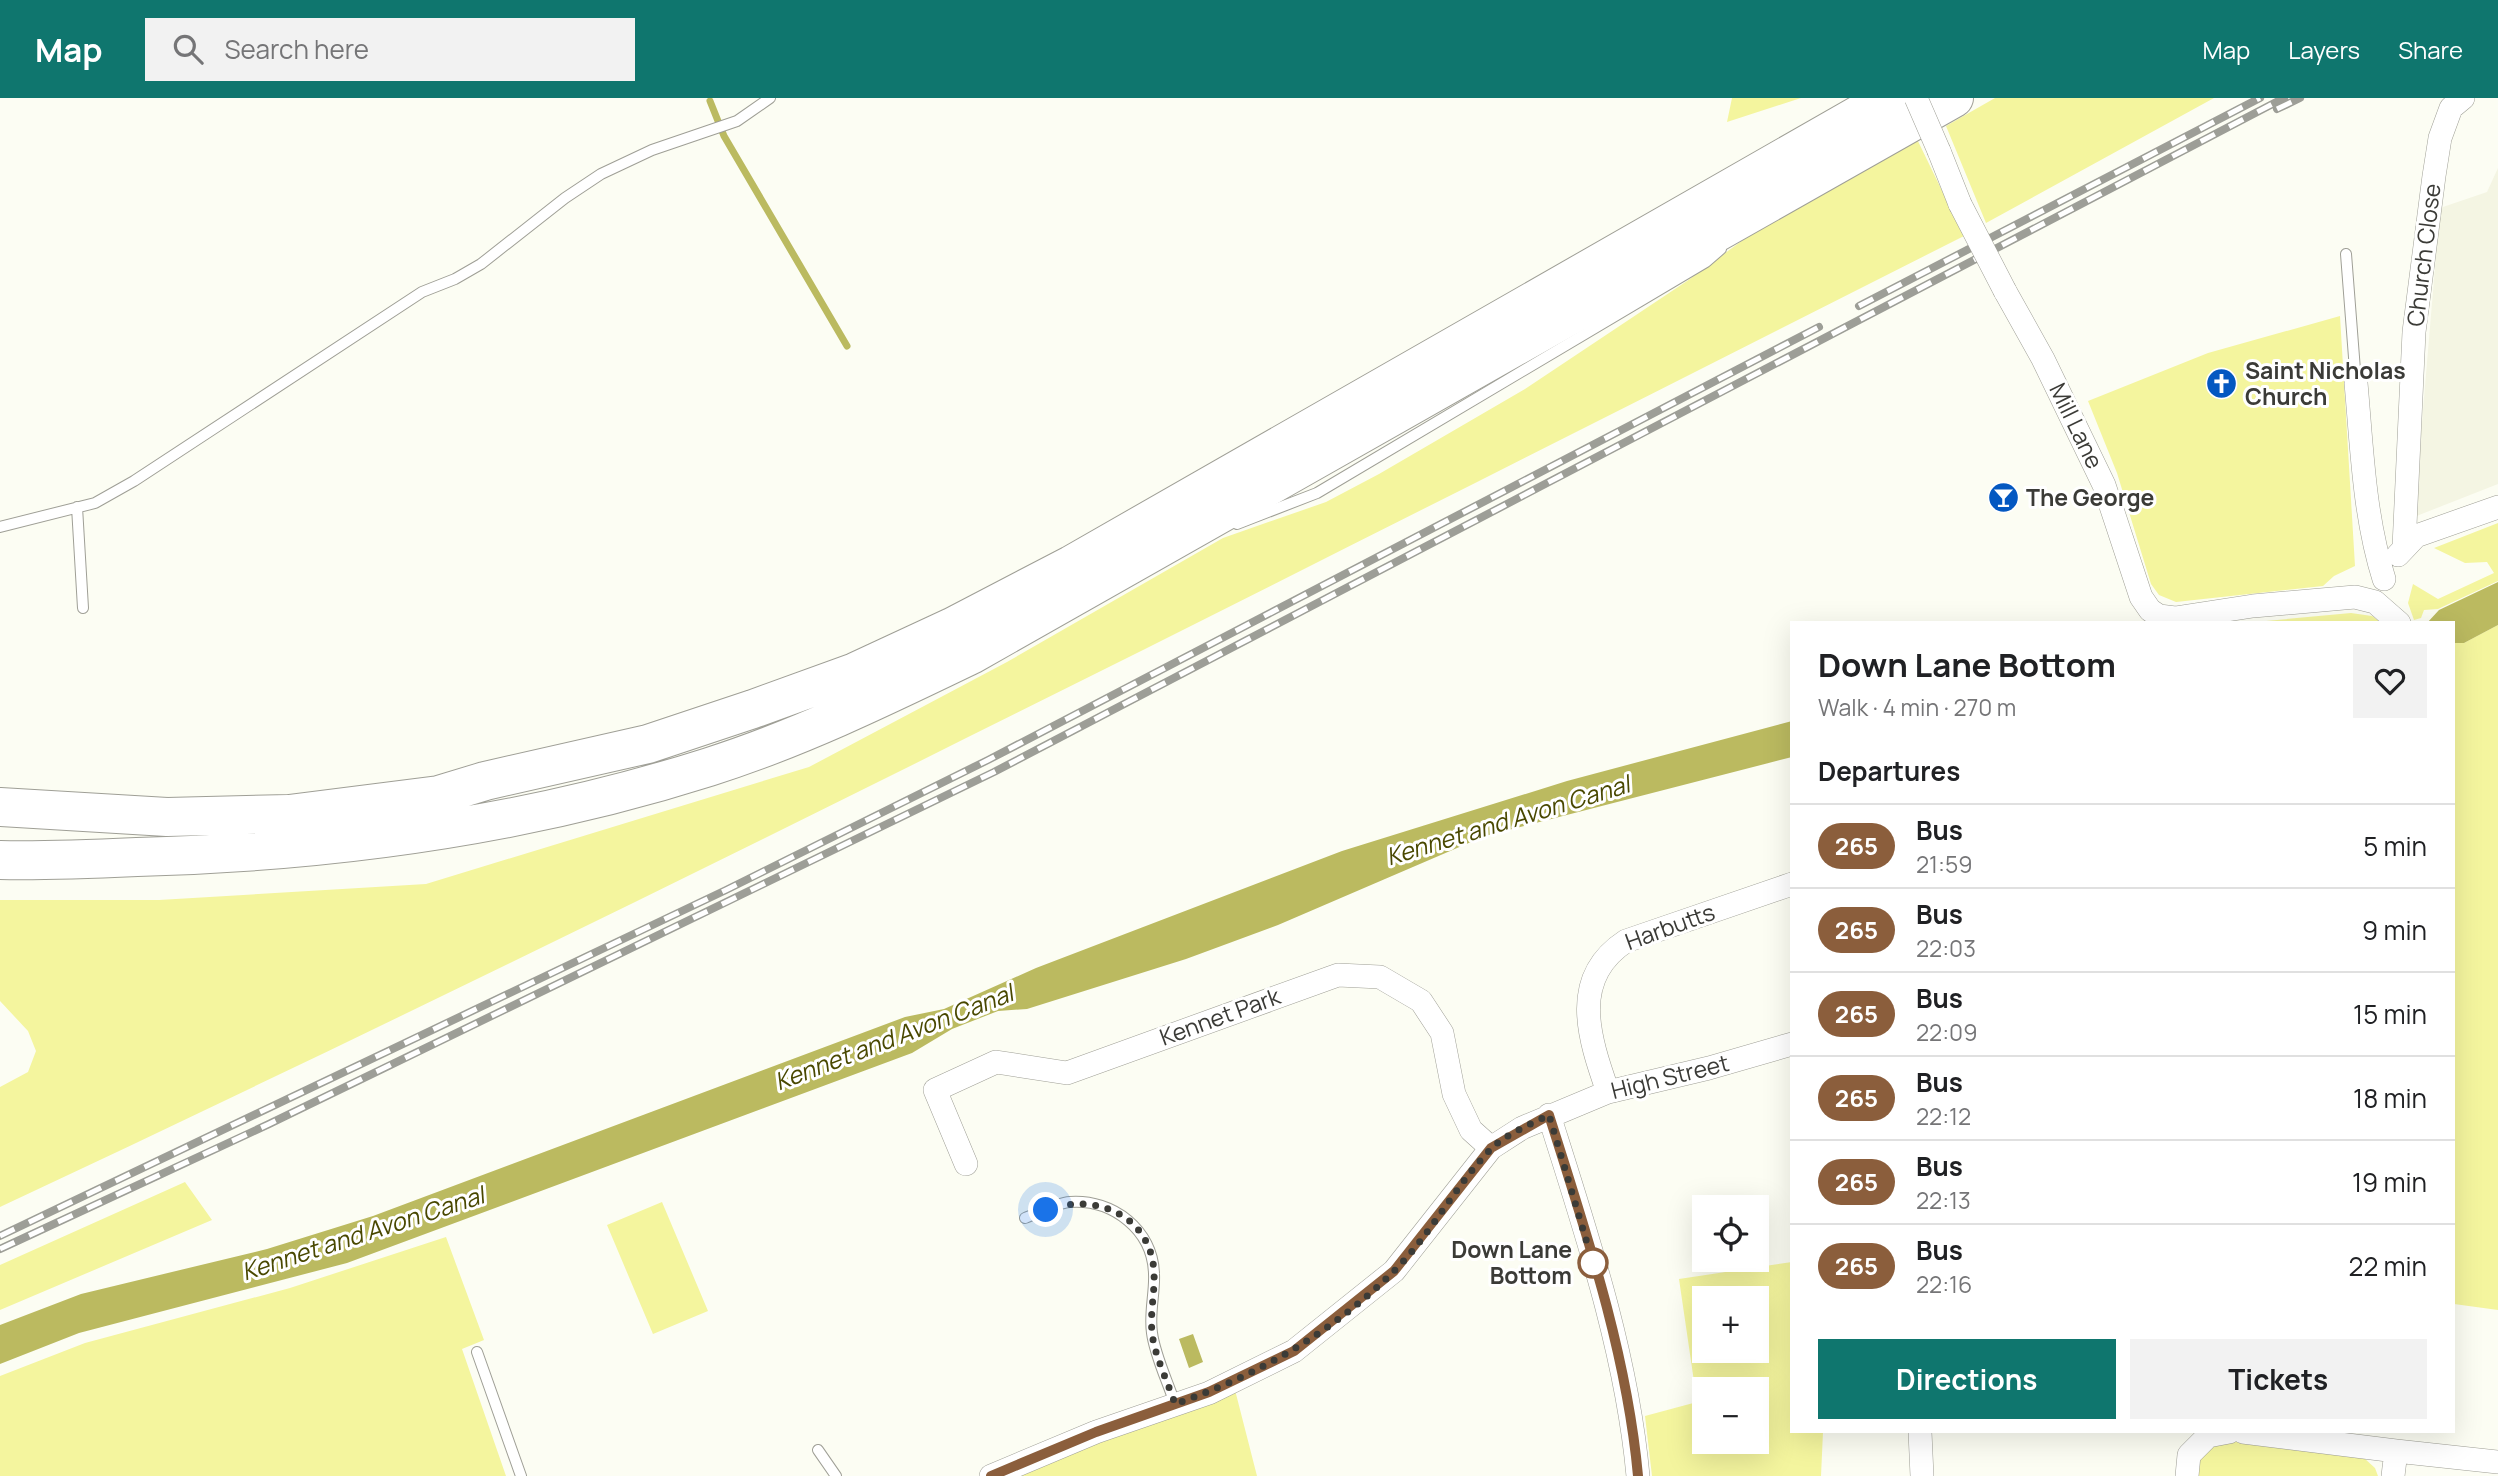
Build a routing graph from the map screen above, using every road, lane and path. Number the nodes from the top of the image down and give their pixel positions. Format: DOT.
graph roads {
  1 [pos="770,98"];
  2 [pos="1888,98"];
  3 [pos="1916,98"];
  4 [pos="1954,98"];
  5 [pos="2463,98"];
  6 [pos="1789,191"];
  7 [pos="1737,235"];
  8 [pos="1727,244"];
  9 [pos="2346,254"];
  10 [pos="2356,383"];
  11 [pos="77,507"];
  12 [pos="2498,507"];
  13 [pos="1230,526"];
  14 [pos="0,527"];
  15 [pos="1218,529"];
  16 [pos="1171,543"];
  17 [pos="2404,547"];
  18 [pos="2384,579"];
  19 [pos="83,608"];
  20 [pos="2388,613"];
  21 [pos="485,781"];
  22 [pos="0,785"];
  23 [pos="0,807"];
  24 [pos="0,848"];
  25 [pos="168,856"];
  26 [pos="0,860"];
  27 [pos="1790,885"];
  28 [pos="1790,1045"];
  29 [pos="1608,1092"];
  30 [pos="1549,1115"];
  31 [pos="1491,1148"];
  32 [pos="966,1164"];
  33 [pos="1025,1218"];
  34 [pos="477,1352"];
  35 [pos="1175,1404"];
  36 [pos="1920,1433"];
  37 [pos="2214,1433"];
  38 [pos="2251,1433"];
  39 [pos="818,1450"];
  40 [pos="2396,1451"];
  41 [pos="2498,1462"];
  42 [pos="521,1476"];
  43 [pos="836,1476"];
  44 [pos="991,1476"];
  45 [pos="1638,1476"];
  46 [pos="1922,1476"];
  47 [pos="2187,1476"];
  48 [pos="2393,1476"];
  1 -- 11 [label="lane"];
  2 -- 21 [label="highway"];
  3 -- 20 [label="street, Mill Lane, bridge"];
  4 -- 6 [label="highway"];
  5 -- 17 [label="street, Church Close"];
  6 -- 7 [label="lane"];
  6 -- 16 [label="highway"];
  8 -- 13 [label="lane"];
  9 -- 10 [label="lane"];
  10 -- 18 [label="street"];
  11 -- 14 [label="lane"];
  11 -- 19 [label="lane"];
  12 -- 17 [label="street"];
  15 -- 16 [label="lane"];
  16 -- 25 [label="highway"];
  17 -- 18 [label="street"];
  18 -- 20 [label="street"];
  21 -- 22 [label="highway"];
  21 -- 23 [label="highway"];
  24 -- 25 [label="highway"];
  25 -- 26 [label="highway"];
  27 -- 29 [label="street, Harbutts"];
  28 -- 29 [label="street, High Street"];
  29 -- 30 [label="street, High Street"];
  30 -- 31 [label="street, High Street"];
  30 -- 45 [label="street"];
  31 -- 32 [label="street, Kennet Park"];
  31 -- 35 [label="street"];
  33 -- 35 [label="lane"];
  34 -- 42 [label="lane"];
  35 -- 44 [label="street"];
  36 -- 46 [label="street"];
  37 -- 47 [label="street"];
  38 -- 40 [label="street"];
  39 -- 43 [label="lane"];
  40 -- 41 [label="street"];
  40 -- 48 [label="street"];
}
